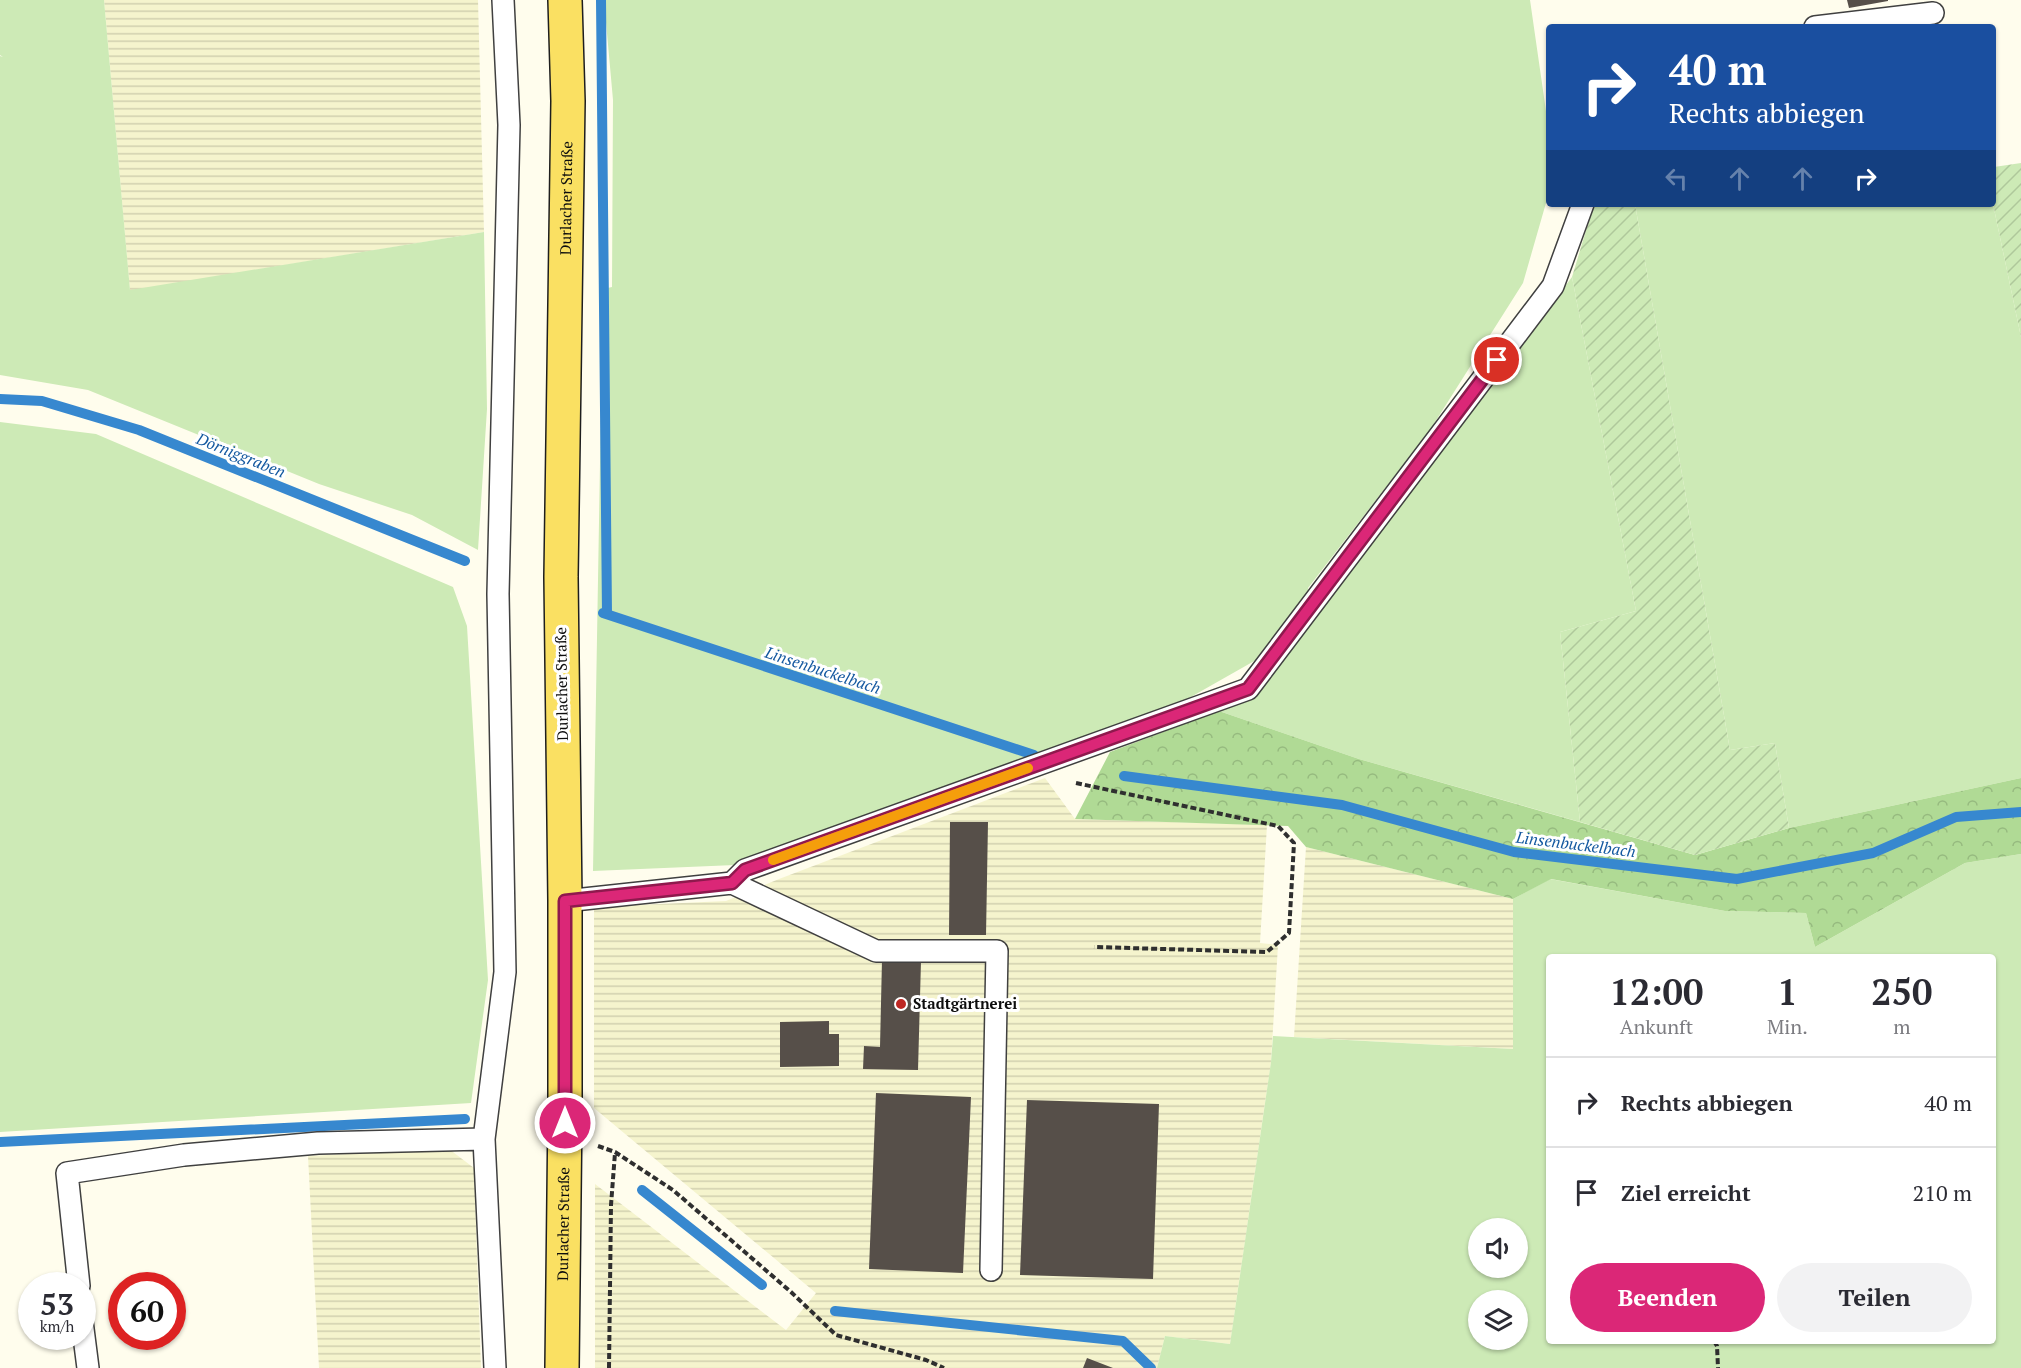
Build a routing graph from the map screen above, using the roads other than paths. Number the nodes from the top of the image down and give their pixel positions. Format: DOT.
graph roads {
  1 [pos="503,0"];
  2 [pos="565,0"];
  3 [pos="1933,13"];
  4 [pos="1840,24"];
  5 [pos="1582,207"];
  6 [pos="732,883"];
  7 [pos="565,901"];
  8 [pos="484,1139"];
  9 [pos="991,1270"];
  10 [pos="78,1272"];
  11 [pos="86,1350"];
  12 [pos="88,1368"];
  13 [pos="495,1368"];
  14 [pos="562,1368"];
  1 -- 8 [label="lane"];
  2 -- 7 [label="main road, Durlacher Straße"];
  3 -- 4 [label="lane"];
  5 -- 6 [label="lane"];
  6 -- 7 [label="lane"];
  6 -- 9 [label="lane"];
  7 -- 14 [label="main road, Durlacher Straße"];
  8 -- 10 [label="lane"];
  8 -- 13 [label="lane"];
  11 -- 12 [label="lane"];
}
